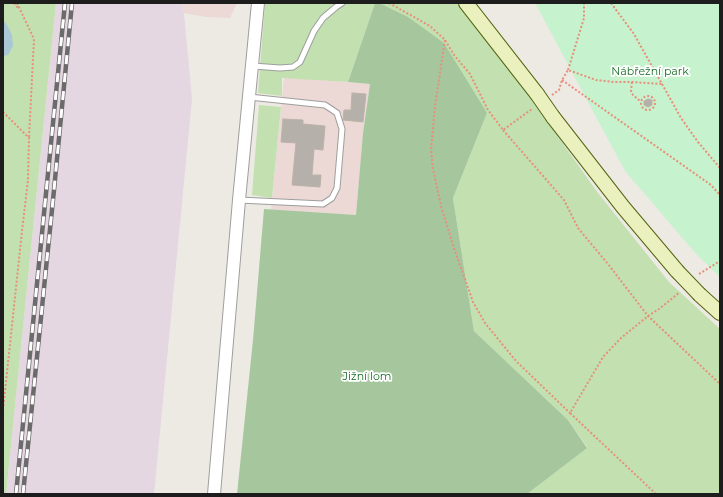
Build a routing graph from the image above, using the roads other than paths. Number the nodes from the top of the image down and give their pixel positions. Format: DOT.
graph roads {
  1 [pos="258,3"];
  2 [pos="342,3"];
  3 [pos="466,3"];
  4 [pos="252,66"];
  5 [pos="249,97"];
  6 [pos="239,200"];
  7 [pos="720,313"];
  8 [pos="214,494"];
  1 -- 4 [label="street"];
  2 -- 4 [label="lane"];
  3 -- 7 [label="main road, bridge"];
  4 -- 5 [label="street"];
  5 -- 6 [label="street"];
  5 -- 6 [label="lane"];
  6 -- 8 [label="street"];
}
